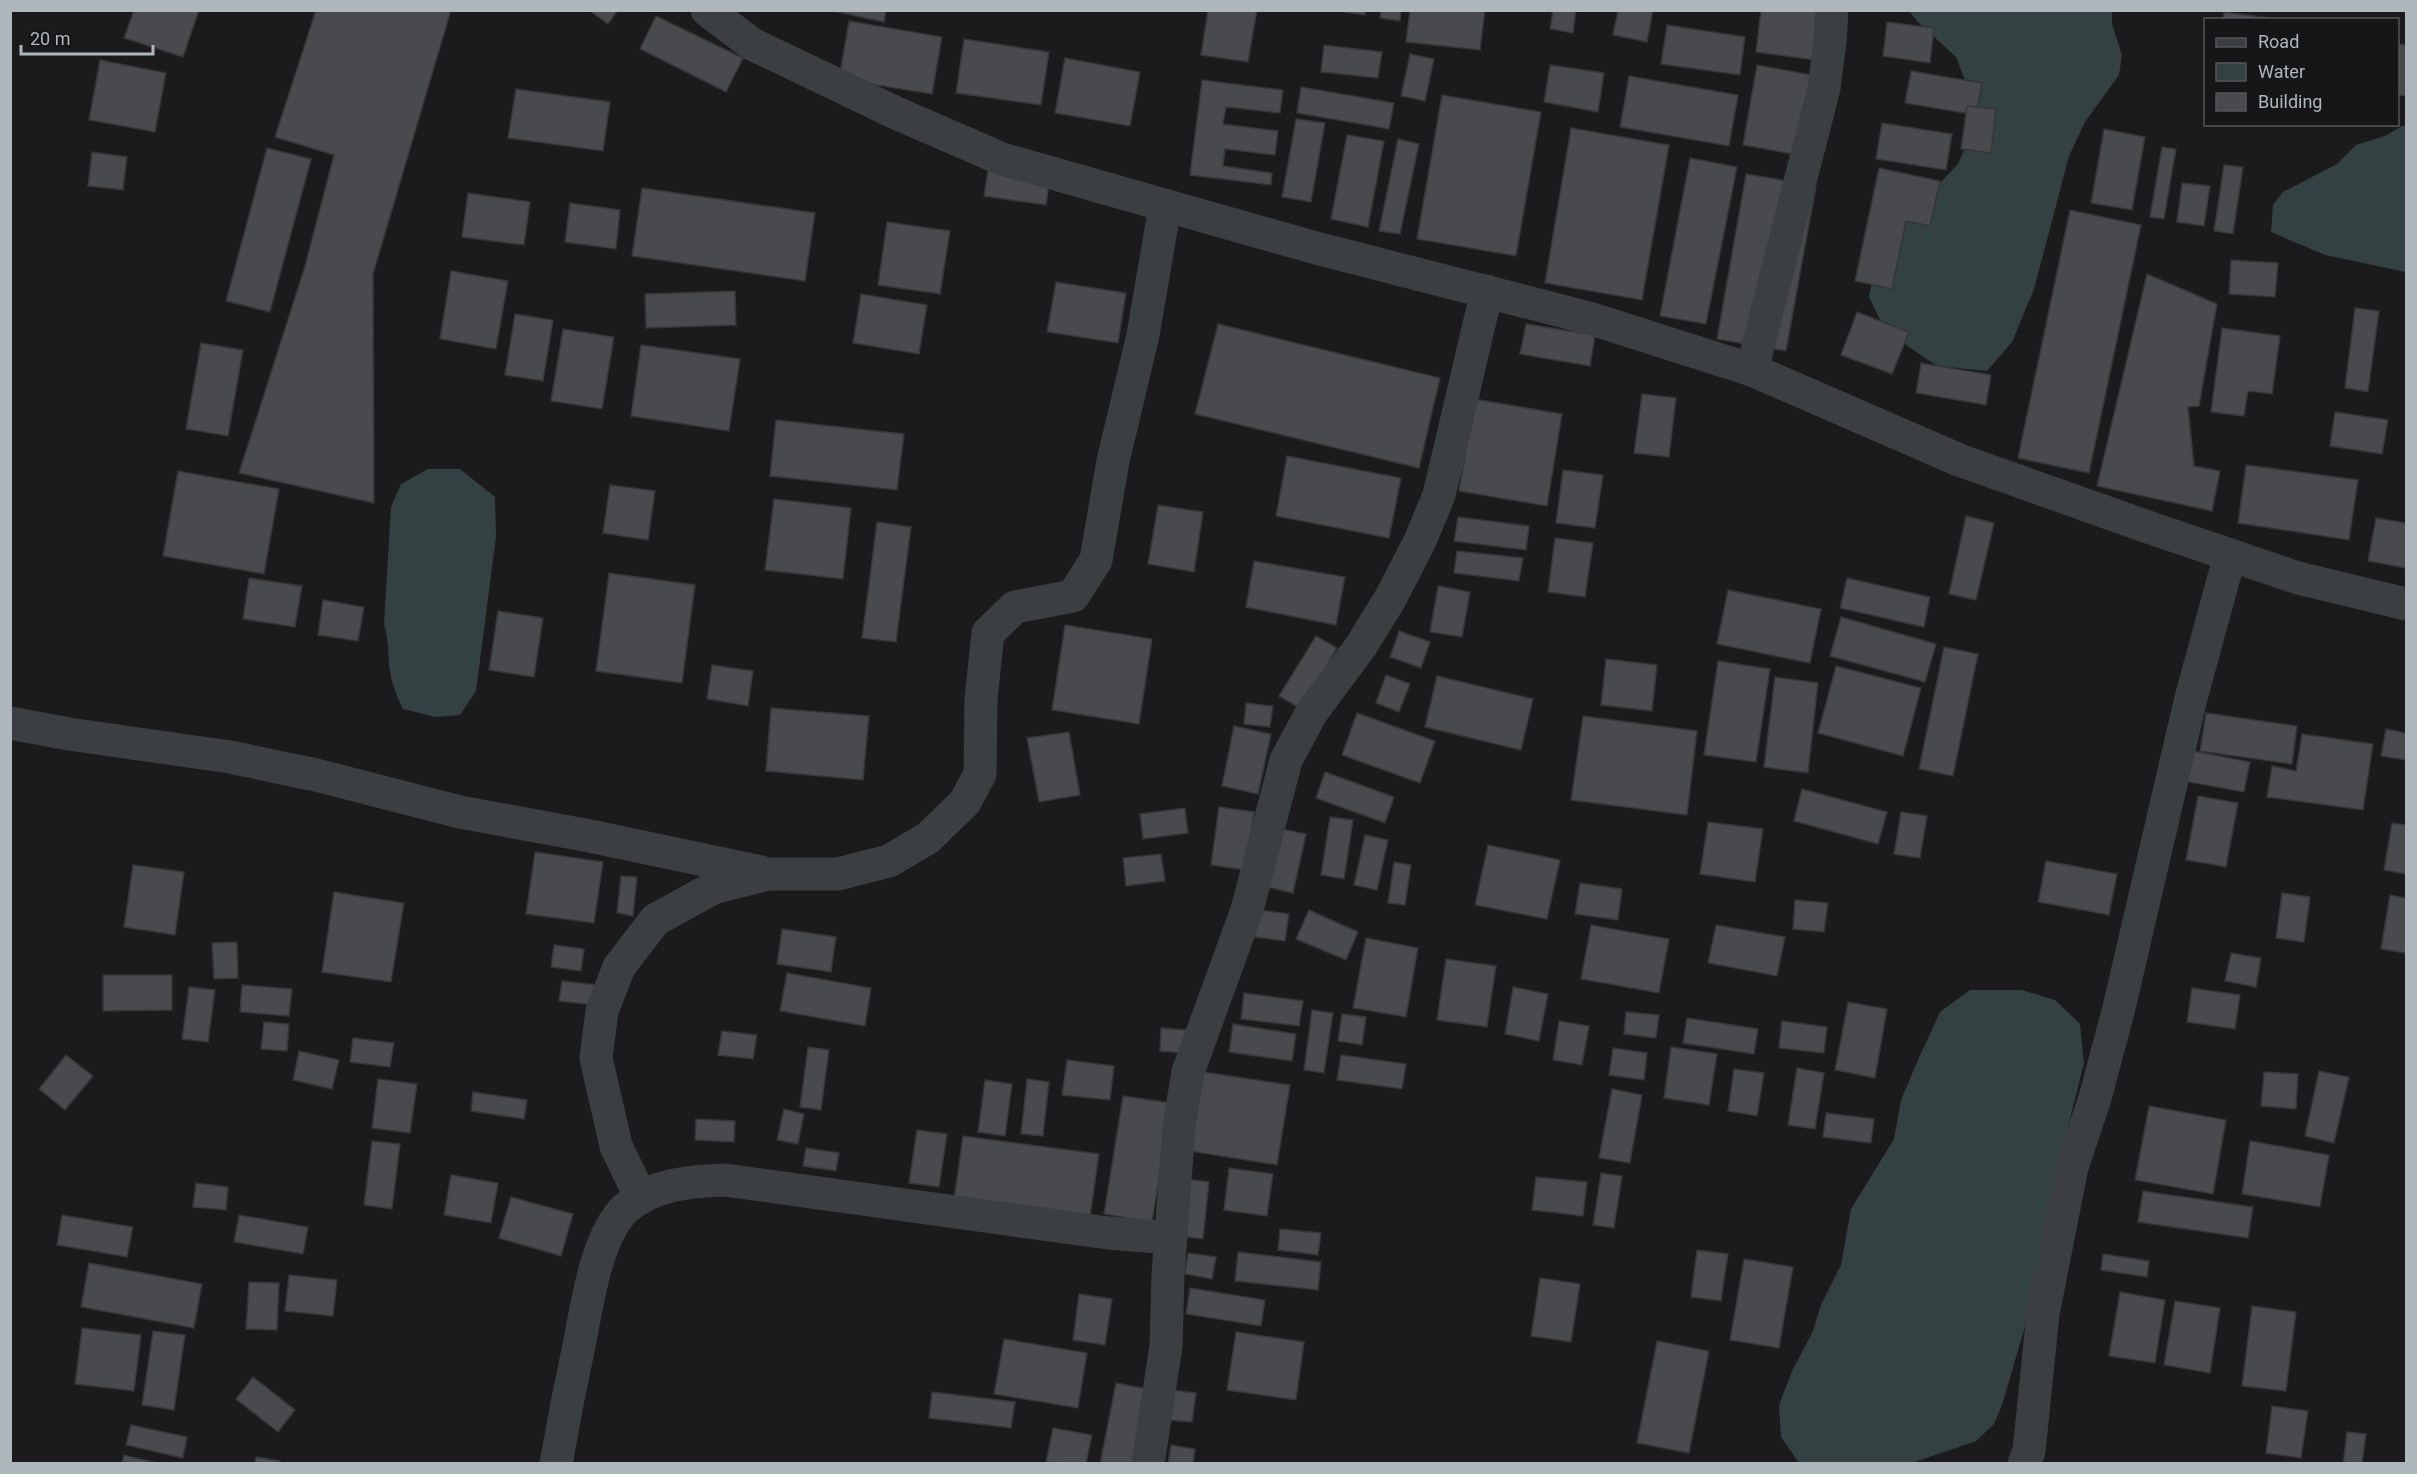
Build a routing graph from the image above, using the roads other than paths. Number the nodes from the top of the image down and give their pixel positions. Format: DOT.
graph roads {
  1 [pos="707,10"];
  2 [pos="1832,10"];
  3 [pos="1165,206"];
  4 [pos="1487,291"];
  5 [pos="1752,370"];
  6 [pos="2230,555"];
  7 [pos="2406,604"];
  8 [pos="10,723"];
  9 [pos="768,874"];
  10 [pos="641,1198"];
  11 [pos="1171,1238"];
  12 [pos="556,1464"];
  13 [pos="1148,1464"];
  14 [pos="2024,1464"];
  1 -- 3 [label="street"];
  2 -- 5 [label="street"];
  3 -- 4 [label="street"];
  3 -- 9 [label="street"];
  4 -- 5 [label="street"];
  4 -- 11 [label="street"];
  5 -- 6 [label="street"];
  6 -- 7 [label="street"];
  6 -- 14 [label="street"];
  8 -- 9 [label="street"];
  9 -- 10 [label="street"];
  10 -- 11 [label="street"];
  10 -- 12 [label="street"];
  11 -- 13 [label="street"];
}
